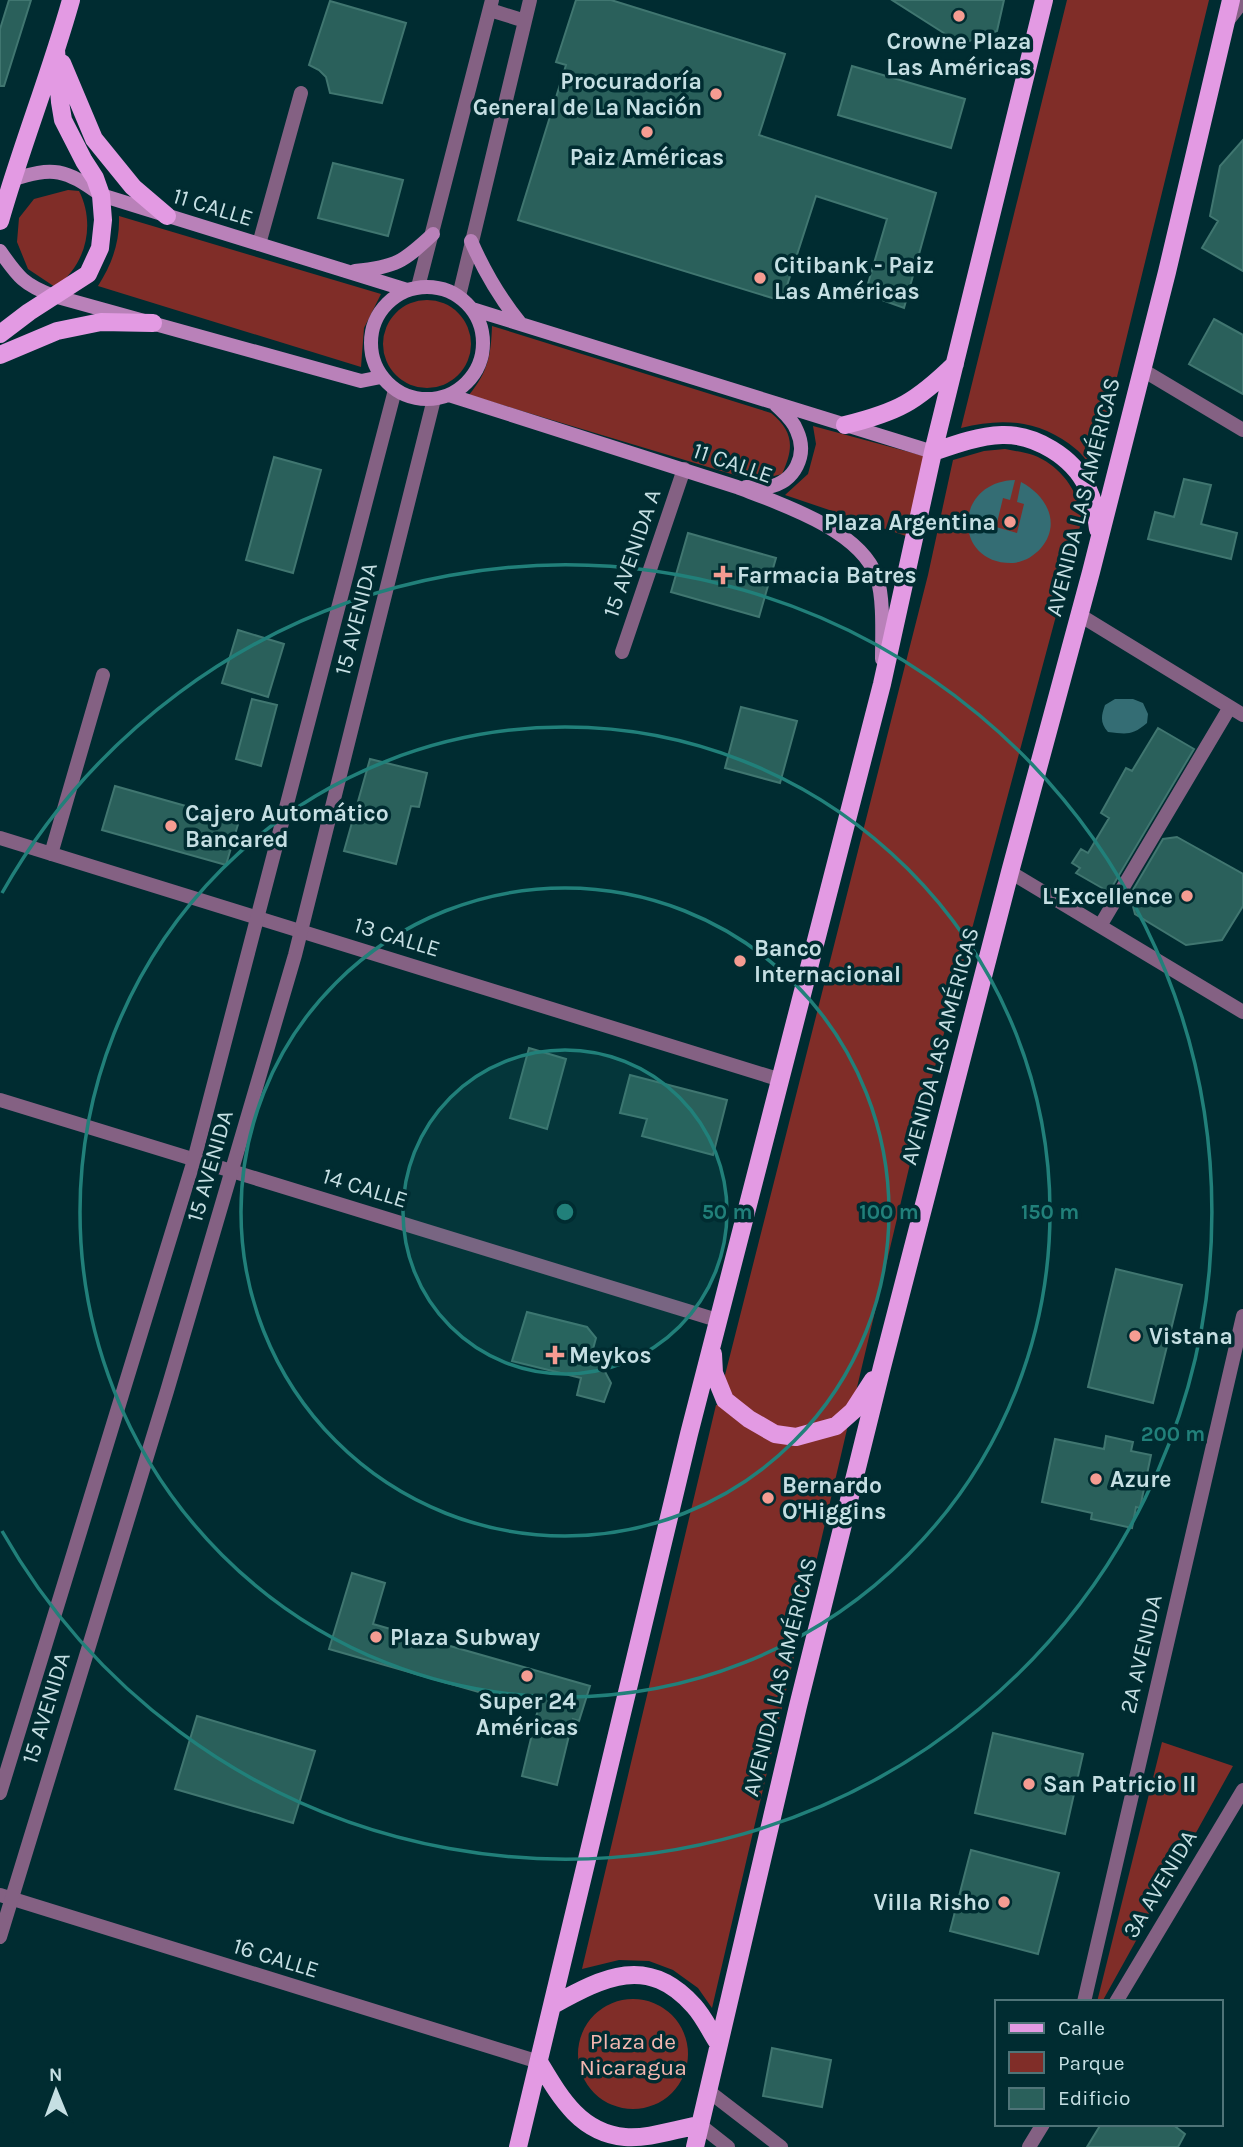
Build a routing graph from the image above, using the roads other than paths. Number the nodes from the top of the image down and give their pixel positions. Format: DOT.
graph roads {
  1 [pos="71,0"];
  2 [pos="530,0"];
  3 [pos="1044,0"];
  4 [pos="1231,0"];
  5 [pos="1243,1"];
  6 [pos="491,5"];
  7 [pos="525,21"];
  8 [pos="1226,24"];
  9 [pos="56,50"];
  10 [pos="301,93"];
  11 [pos="11,180"];
  12 [pos="101,195"];
  13 [pos="167,216"];
  14 [pos="0,221"];
  15 [pos="433,234"];
  16 [pos="471,241"];
  17 [pos="259,244"];
  18 [pos="0,251"];
  19 [pos="349,272"];
  20 [pos="412,289"];
  21 [pos="55,296"];
  22 [pos="458,296"];
  23 [pos="472,309"];
  24 [pos="153,323"];
  25 [pos="521,324"];
  26 [pos="0,334"];
  27 [pos="0,355"];
  28 [pos="955,364"];
  29 [pos="1141,369"];
  30 [pos="381,377"];
  31 [pos="395,390"];
  32 [pos="449,395"];
  33 [pos="434,399"];
  34 [pos="773,402"];
  35 [pos="845,425"];
  36 [pos="1243,429"];
  37 [pos="933,452"];
  38 [pos="684,470"];
  39 [pos="737,487"];
  40 [pos="1099,540"];
  41 [pos="1078,614"];
  42 [pos="622,652"];
  43 [pos="103,676"];
  44 [pos="882,684"];
  45 [pos="1237,711"];
  46 [pos="0,838"];
  47 [pos="51,854"];
  48 [pos="1010,872"];
  49 [pos="256,917"];
  50 [pos="1100,926"];
  51 [pos="300,931"];
  52 [pos="1243,1012"];
  53 [pos="780,1080"];
  54 [pos="0,1100"];
  55 [pos="194,1160"];
  56 [pos="233,1171"];
  57 [pos="1243,1316"];
  58 [pos="717,1320"];
  59 [pos="712,1340"];
  60 [pos="882,1367"];
  61 [pos="1243,1790"];
  62 [pos="0,1793"];
  63 [pos="6,1897"];
  64 [pos="0,1937"];
  65 [pos="1084,2000"];
  66 [pos="1117,2000"];
  67 [pos="553,2005"];
  68 [pos="718,2043"];
  69 [pos="539,2062"];
  70 [pos="708,2090"];
  71 [pos="700,2125"];
  72 [pos="1042,2126"];
  73 [pos="518,2147"];
  74 [pos="695,2147"];
  75 [pos="728,2147"];
  76 [pos="781,2147"];
  77 [pos="1029,2147"];
  1 -- 9 [label="main road"];
  2 -- 7 [label="street"];
  3 -- 28 [label="main road"];
  4 -- 8 [label="main road, AVENIDA LAS AMÉRICAS"];
  5 -- 8 [label="street"];
  6 -- 7 [label="street"];
  6 -- 15 [label="street"];
  7 -- 16 [label="street"];
  8 -- 29 [label="main road, AVENIDA LAS AMÉRICAS"];
  9 -- 11 [label="main road"];
  9 -- 12 [label="main road"];
  9 -- 13 [label="main road"];
  10 -- 17 [label="street"];
  11 -- 12 [label="main road, 11 CALLE"];
  11 -- 14 [label="main road"];
  12 -- 13 [label="main road, 11 CALLE"];
  12 -- 21 [label="main road"];
  13 -- 17 [label="main road, 11 CALLE"];
  15 -- 19 [label="main road"];
  15 -- 20 [label="street"];
  16 -- 22 [label="street"];
  16 -- 25 [label="main road"];
  17 -- 19 [label="main road, 11 CALLE"];
  18 -- 21 [label="main road"];
  19 -- 20 [label="main road, 11 CALLE"];
  20 -- 22 [label="main road"];
  20 -- 30 [label="main road"];
  21 -- 24 [label="main road"];
  21 -- 26 [label="main road"];
  22 -- 23 [label="main road"];
  23 -- 25 [label="main road"];
  23 -- 32 [label="main road"];
  24 -- 27 [label="main road"];
  24 -- 30 [label="main road"];
  25 -- 34 [label="main road"];
  28 -- 35 [label="main road"];
  28 -- 37 [label="main road"];
  29 -- 36 [label="street"];
  29 -- 40 [label="main road, AVENIDA LAS AMÉRICAS"];
  30 -- 31 [label="main road"];
  31 -- 33 [label="main road"];
  31 -- 49 [label="street, 15 AVENIDA"];
  32 -- 33 [label="main road"];
  32 -- 38 [label="main road, 11 CALLE"];
  33 -- 51 [label="street, 15 AVENIDA"];
  34 -- 35 [label="main road"];
  34 -- 39 [label="main road"];
  35 -- 37 [label="main road"];
  37 -- 40 [label="main road"];
  37 -- 44 [label="main road"];
  38 -- 39 [label="main road, 11 CALLE"];
  38 -- 42 [label="street, 15 AVENIDA A"];
  39 -- 44 [label="main road, 11 CALLE"];
  40 -- 41 [label="main road, AVENIDA LAS AMÉRICAS"];
  41 -- 45 [label="street"];
  41 -- 48 [label="main road, AVENIDA LAS AMÉRICAS"];
  43 -- 47 [label="street"];
  44 -- 53 [label="main road"];
  45 -- 50 [label="street"];
  46 -- 47 [label="street, 13 CALLE"];
  47 -- 49 [label="street, 13 CALLE"];
  48 -- 50 [label="street"];
  48 -- 60 [label="main road, AVENIDA LAS AMÉRICAS"];
  49 -- 51 [label="street, 13 CALLE"];
  49 -- 55 [label="street, 15 AVENIDA"];
  50 -- 52 [label="street"];
  51 -- 53 [label="street, 13 CALLE"];
  51 -- 56 [label="street, 15 AVENIDA"];
  53 -- 58 [label="main road"];
  54 -- 55 [label="street, 14 CALLE"];
  55 -- 56 [label="street, 14 CALLE"];
  55 -- 62 [label="street, 15 AVENIDA"];
  56 -- 58 [label="street, 14 CALLE"];
  56 -- 63 [label="street, 15 AVENIDA"];
  57 -- 65 [label="street, 2A AVENIDA"];
  58 -- 59 [label="main road"];
  59 -- 60 [label="main road"];
  59 -- 67 [label="main road"];
  60 -- 68 [label="main road, AVENIDA LAS AMÉRICAS"];
  61 -- 66 [label="street, 3A AVENIDA"];
  63 -- 64 [label="street, 15 AVENIDA"];
  63 -- 69 [label="street, 16 CALLE"];
  67 -- 68 [label="main road"];
  67 -- 69 [label="main road"];
  68 -- 70 [label="main road, AVENIDA LAS AMÉRICAS"];
  69 -- 71 [label="main road"];
  69 -- 73 [label="main road"];
  70 -- 71 [label="main road, AVENIDA LAS AMÉRICAS"];
  70 -- 76 [label="street"];
  71 -- 74 [label="main road, AVENIDA LAS AMÉRICAS"];
  71 -- 75 [label="street"];
  72 -- 77 [label="street"];
}
